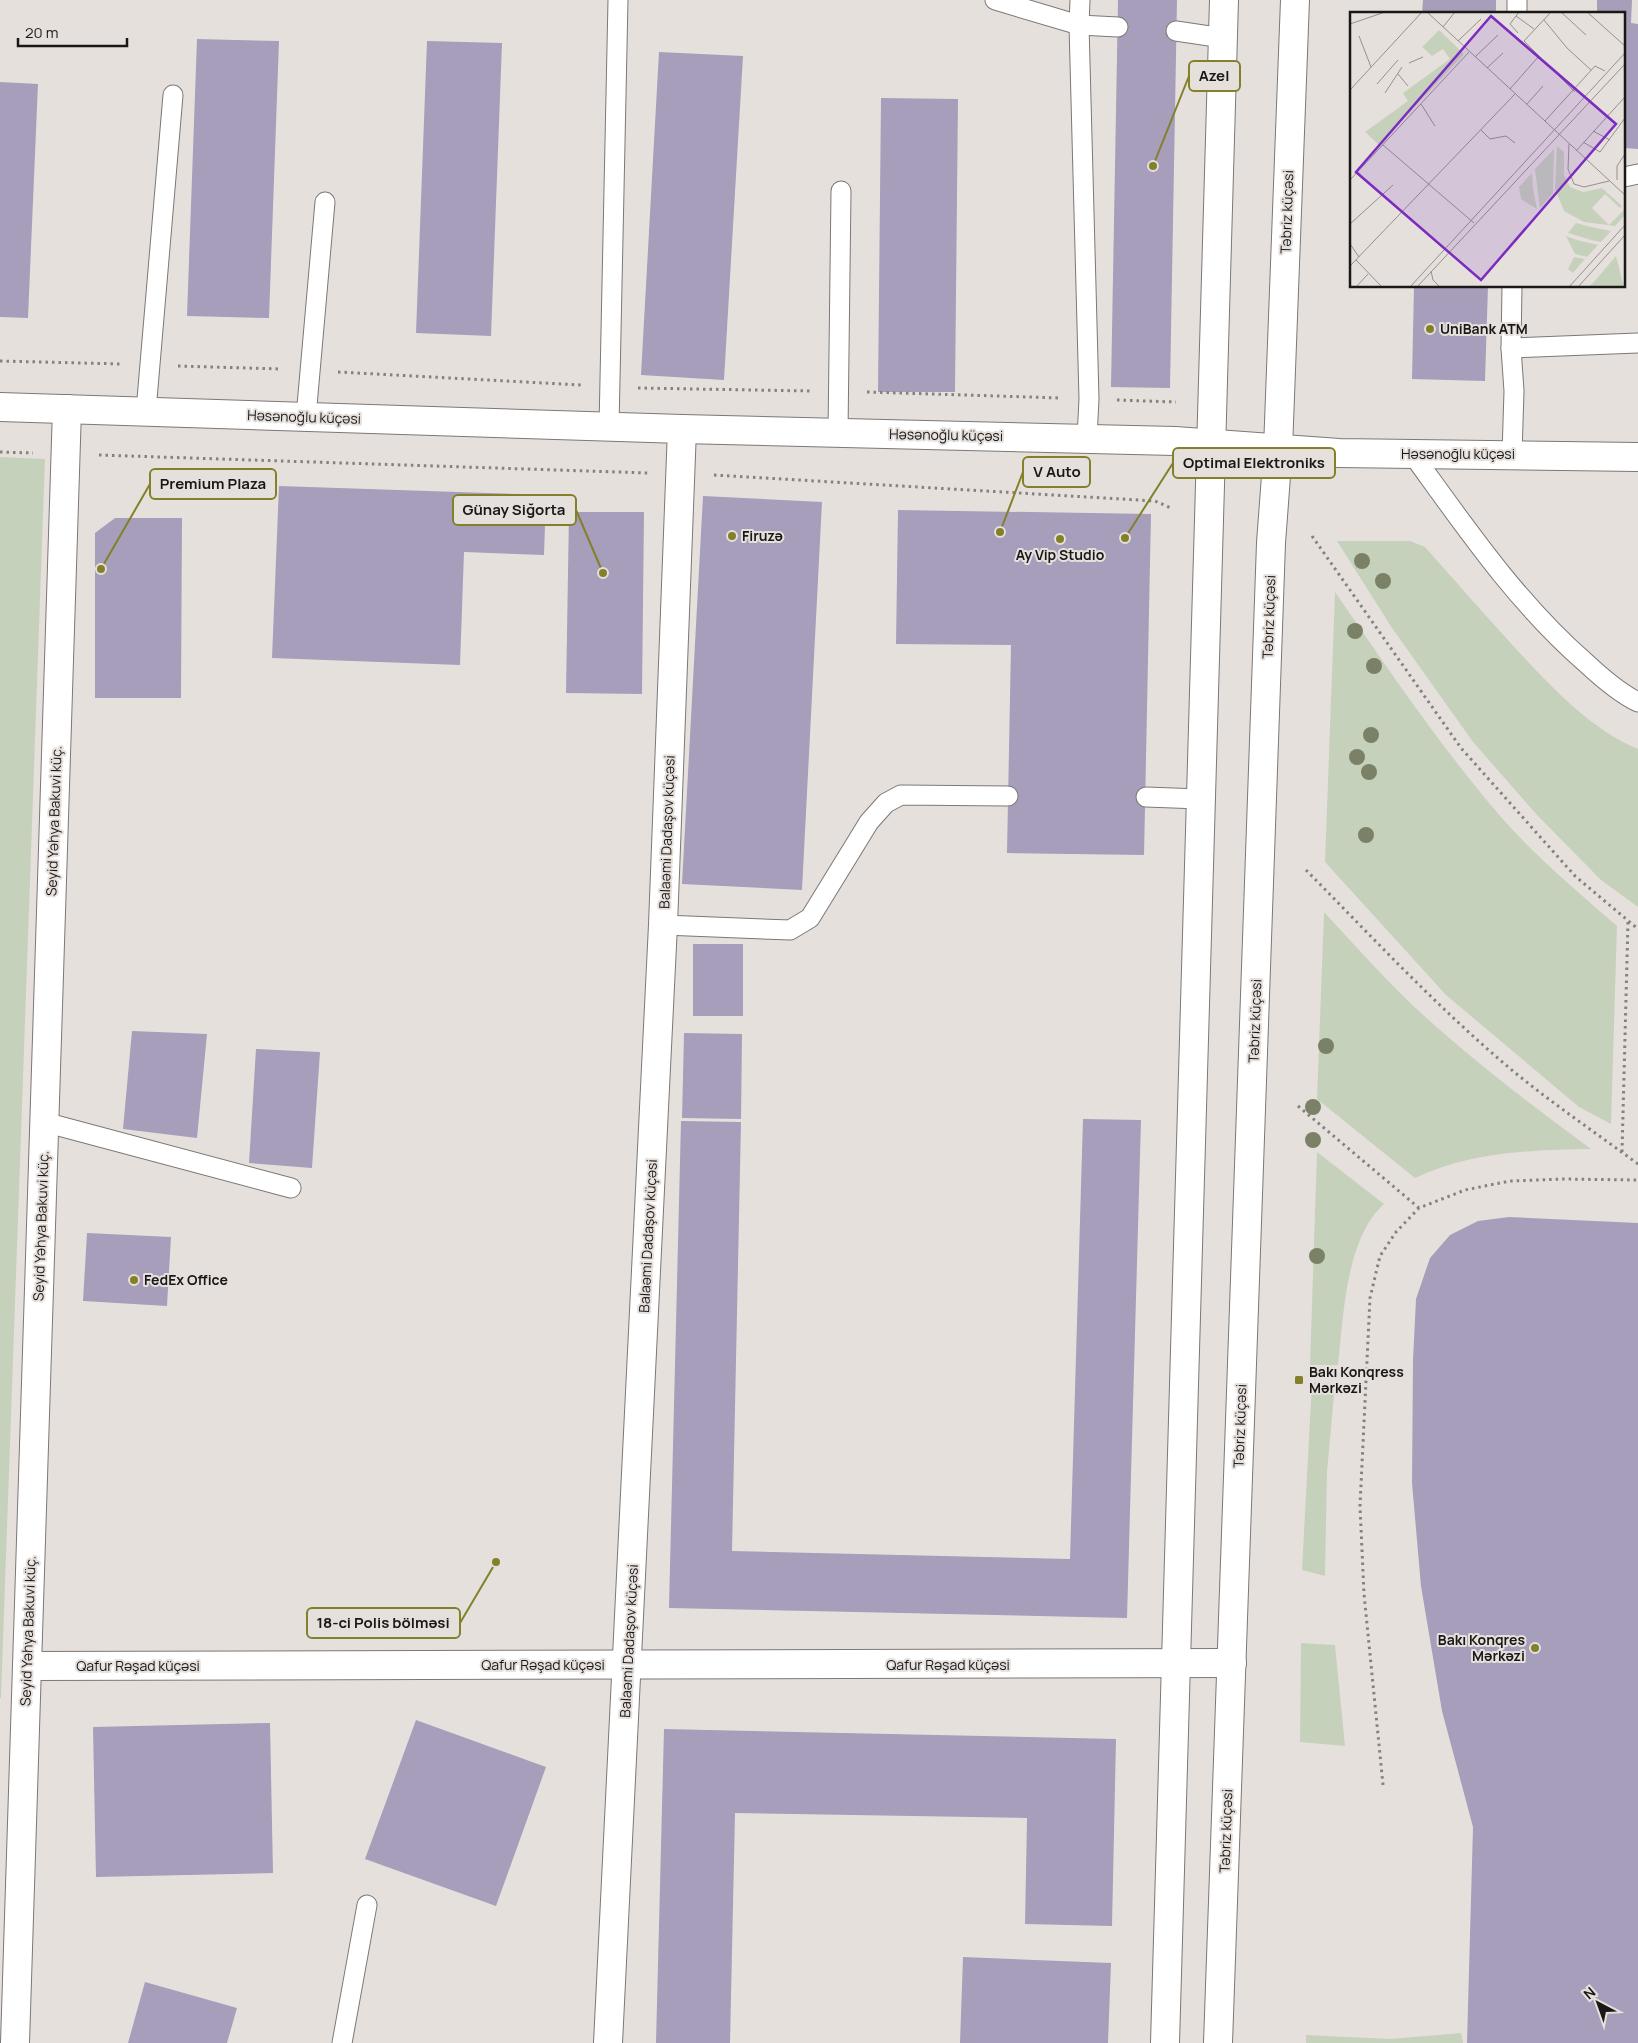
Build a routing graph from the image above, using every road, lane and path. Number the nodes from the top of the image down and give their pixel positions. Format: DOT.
graph roads {
  1 [pos="618,0"];
  2 [pos="995,0"];
  3 [pos="1080,0"];
  4 [pos="1224,0"];
  5 [pos="1295,0"];
  6 [pos="1079,25"];
  7 [pos="1118,26"];
  8 [pos="1176,31"];
  9 [pos="1223,38"];
  10 [pos="173,95"];
  11 [pos="841,191"];
  12 [pos="325,202"];
  13 [pos="1512,288"];
  14 [pos="1638,343"];
  15 [pos="1511,348"];
  16 [pos="0,407"];
  17 [pos="67,409"];
  18 [pos="146,411"];
  19 [pos="306,417"];
  20 [pos="609,426"];
  21 [pos="682,429"];
  22 [pos="838,433"];
  23 [pos="1087,438"];
  24 [pos="1210,443"];
  25 [pos="1278,449"];
  26 [pos="0,452"];
  27 [pos="65,454"];
  28 [pos="1512,454"];
  29 [pos="1412,455"];
  30 [pos="1638,457"];
  31 [pos="639,472"];
  32 [pos="709,475"];
  33 [pos="1170,508"];
  34 [pos="1312,536"];
  35 [pos="1638,702"];
  36 [pos="1008,796"];
  37 [pos="1146,797"];
  38 [pos="1200,799"];
  39 [pos="1306,870"];
  40 [pos="1628,922"];
  41 [pos="663,925"];
  42 [pos="1638,929"];
  43 [pos="1298,1106"];
  44 [pos="44,1122"];
  45 [pos="1622,1152"];
  46 [pos="1638,1164"];
  47 [pos="1638,1180"];
  48 [pos="291,1188"];
  49 [pos="1419,1208"];
  50 [pos="1178,1663"];
  51 [pos="1232,1663"];
  52 [pos="628,1665"];
  53 [pos="27,1666"];
  54 [pos="1383,1785"];
  55 [pos="368,1905"];
  56 [pos="15,2043"];
  57 [pos="342,2043"];
  58 [pos="608,2043"];
  59 [pos="1165,2043"];
  60 [pos="1218,2043"];
  1 -- 20 [label="lane"];
  2 -- 6 [label="lane"];
  3 -- 6 [label="lane"];
  4 -- 9 [label="street"];
  5 -- 25 [label="street, Təbriz küçəsi"];
  6 -- 7 [label="lane"];
  6 -- 23 [label="lane"];
  8 -- 9 [label="lane"];
  9 -- 24 [label="street"];
  10 -- 18 [label="lane"];
  11 -- 22 [label="lane"];
  12 -- 19 [label="lane"];
  13 -- 15 [label="lane"];
  14 -- 15 [label="lane"];
  15 -- 28 [label="lane"];
  16 -- 17 [label="street, Həsənoğlu küçəsi"];
  17 -- 18 [label="street, Həsənoğlu küçəsi"];
  17 -- 27 [label="street, Seyid Yəhya Bakuvi küç."];
  18 -- 19 [label="street, Həsənoğlu küçəsi"];
  19 -- 20 [label="street, Həsənoğlu küçəsi"];
  20 -- 21 [label="street, Həsənoğlu küçəsi"];
  21 -- 22 [label="street, Həsənoğlu küçəsi"];
  21 -- 41 [label="street, Balaəmi Dadaşov küçəsi"];
  22 -- 23 [label="street, Həsənoğlu küçəsi"];
  23 -- 24 [label="street, Həsənoğlu küçəsi"];
  24 -- 25 [label="street, Həsənoğlu küçəsi"];
  24 -- 38 [label="street"];
  25 -- 29 [label="street, Həsənoğlu küçəsi"];
  25 -- 51 [label="street, Təbriz küçəsi"];
  26 -- 27 [label="path"];
  27 -- 31 [label="path"];
  27 -- 44 [label="street, Seyid Yəhya Bakuvi küç."];
  28 -- 29 [label="street, Həsənoğlu küçəsi"];
  28 -- 30 [label="street, Həsənoğlu küçəsi"];
  29 -- 35 [label="lane"];
  32 -- 33 [label="path"];
  34 -- 40 [label="path"];
  36 -- 41 [label="lane"];
  37 -- 38 [label="lane"];
  38 -- 50 [label="street"];
  39 -- 45 [label="path"];
  40 -- 42 [label="path"];
  40 -- 45 [label="path"];
  41 -- 52 [label="street, Balaəmi Dadaşov küçəsi"];
  43 -- 49 [label="path"];
  44 -- 48 [label="lane"];
  44 -- 53 [label="street, Seyid Yəhya Bakuvi küç."];
  45 -- 46 [label="path"];
  47 -- 49 [label="path"];
  49 -- 54 [label="path"];
  50 -- 51 [label="street, Qafur Rəşad küçəsi"];
  50 -- 52 [label="street, Qafur Rəşad küçəsi"];
  50 -- 59 [label="street"];
  51 -- 60 [label="street, Təbriz küçəsi"];
  52 -- 53 [label="street, Qafur Rəşad küçəsi"];
  52 -- 58 [label="street, Balaəmi Dadaşov küçəsi"];
  53 -- 56 [label="street, Seyid Yəhya Bakuvi küç."];
  55 -- 57 [label="lane"];
}
